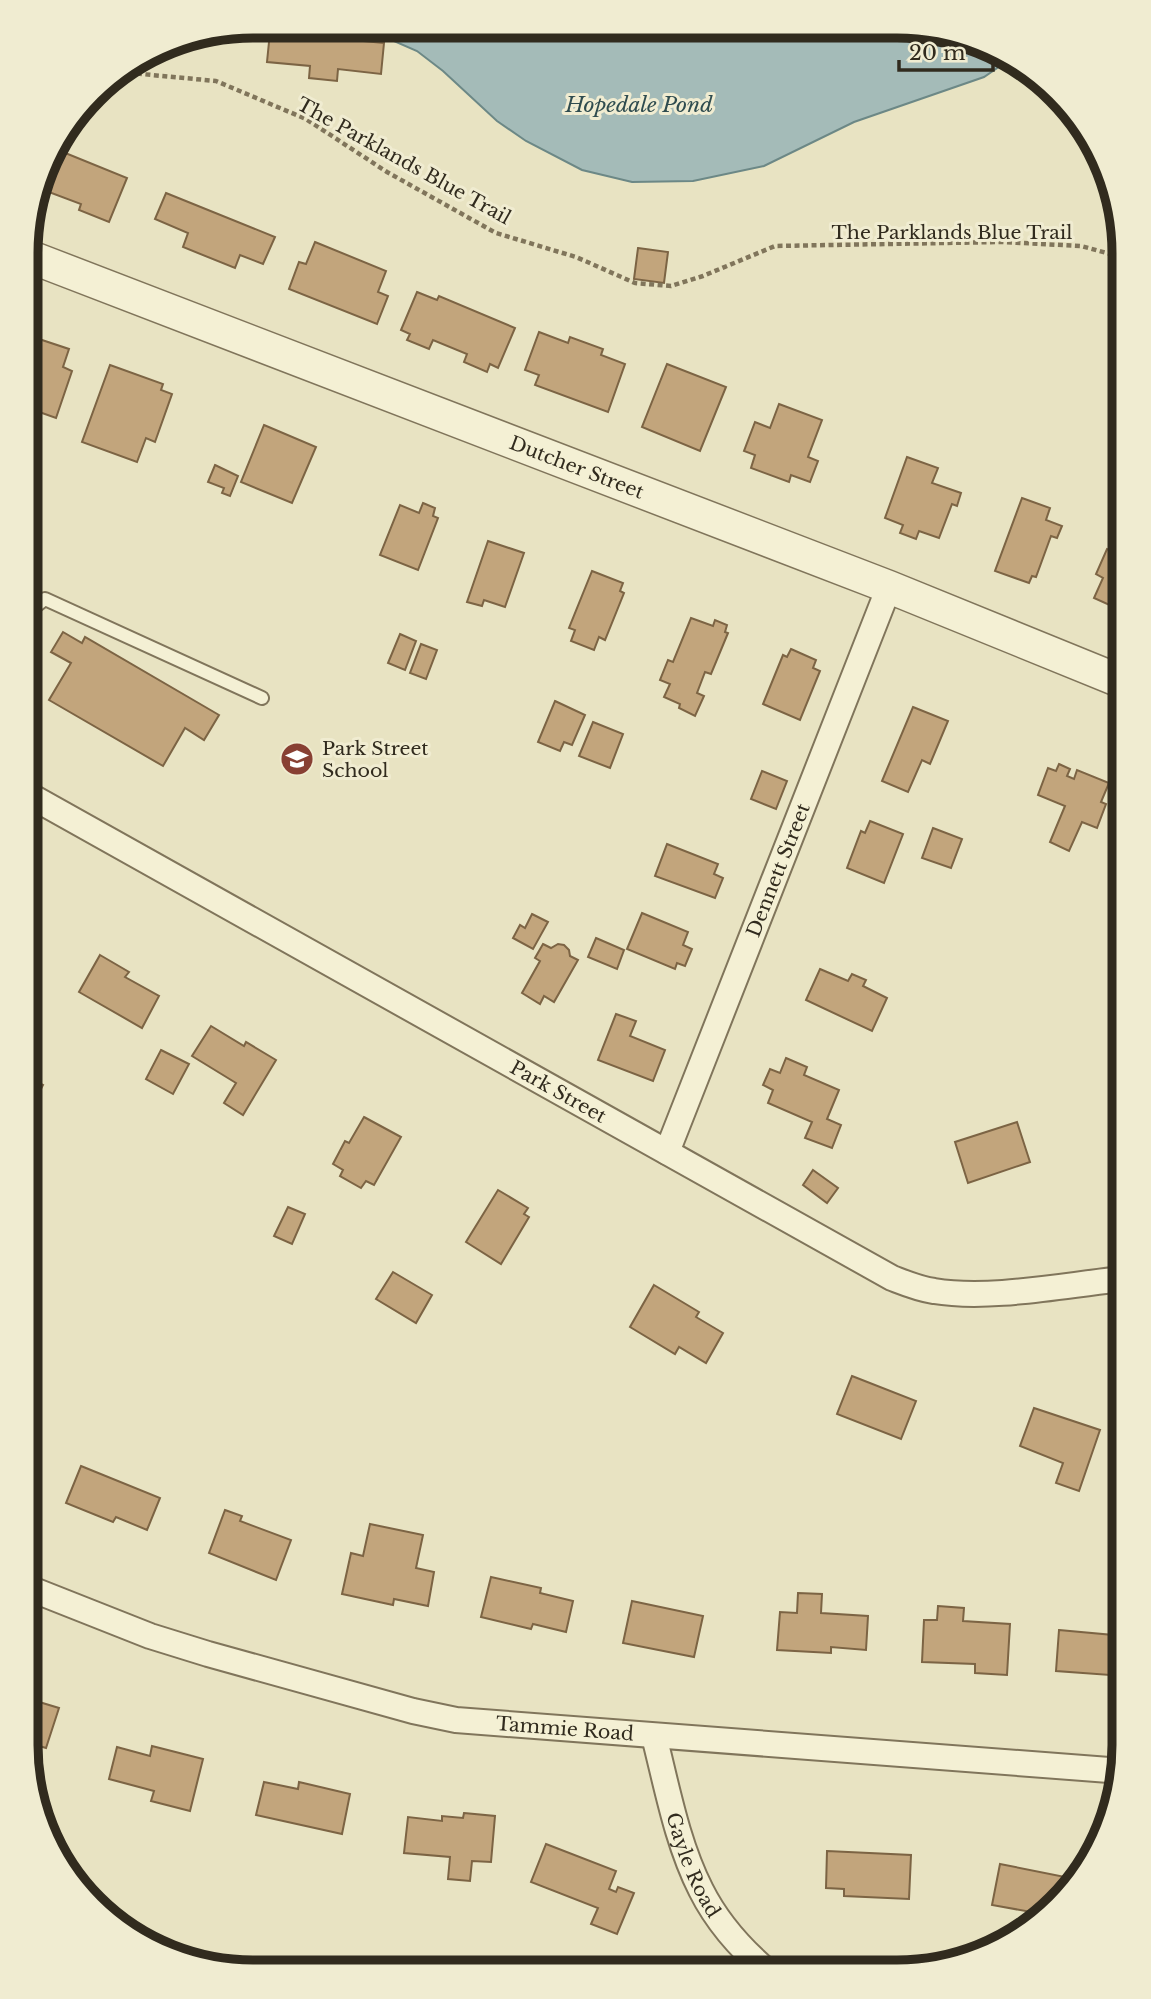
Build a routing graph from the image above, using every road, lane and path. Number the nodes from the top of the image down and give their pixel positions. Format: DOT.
graph roads {
  1 [pos="136,74"];
  2 [pos="1112,254"];
  3 [pos="38,260"];
  4 [pos="889,587"];
  5 [pos="38,604"];
  6 [pos="1112,678"];
  7 [pos="261,698"];
  8 [pos="38,799"];
  9 [pos="667,1152"];
  10 [pos="1112,1280"];
  11 [pos="38,1592"];
  12 [pos="654,1736"];
  13 [pos="1111,1770"];
  14 [pos="754,1960"];
  1 -- 2 [label="path, The Parklands Blue Trail"];
  3 -- 4 [label="street, Dutcher Street"];
  4 -- 6 [label="street, Dutcher Street"];
  4 -- 9 [label="street, Dennett Street"];
  5 -- 7 [label="lane"];
  8 -- 9 [label="street, Park Street"];
  9 -- 10 [label="street, Park Street"];
  11 -- 12 [label="street, Tammie Road"];
  12 -- 13 [label="street, Tammie Road"];
  12 -- 14 [label="street, Gayle Road"];
}
